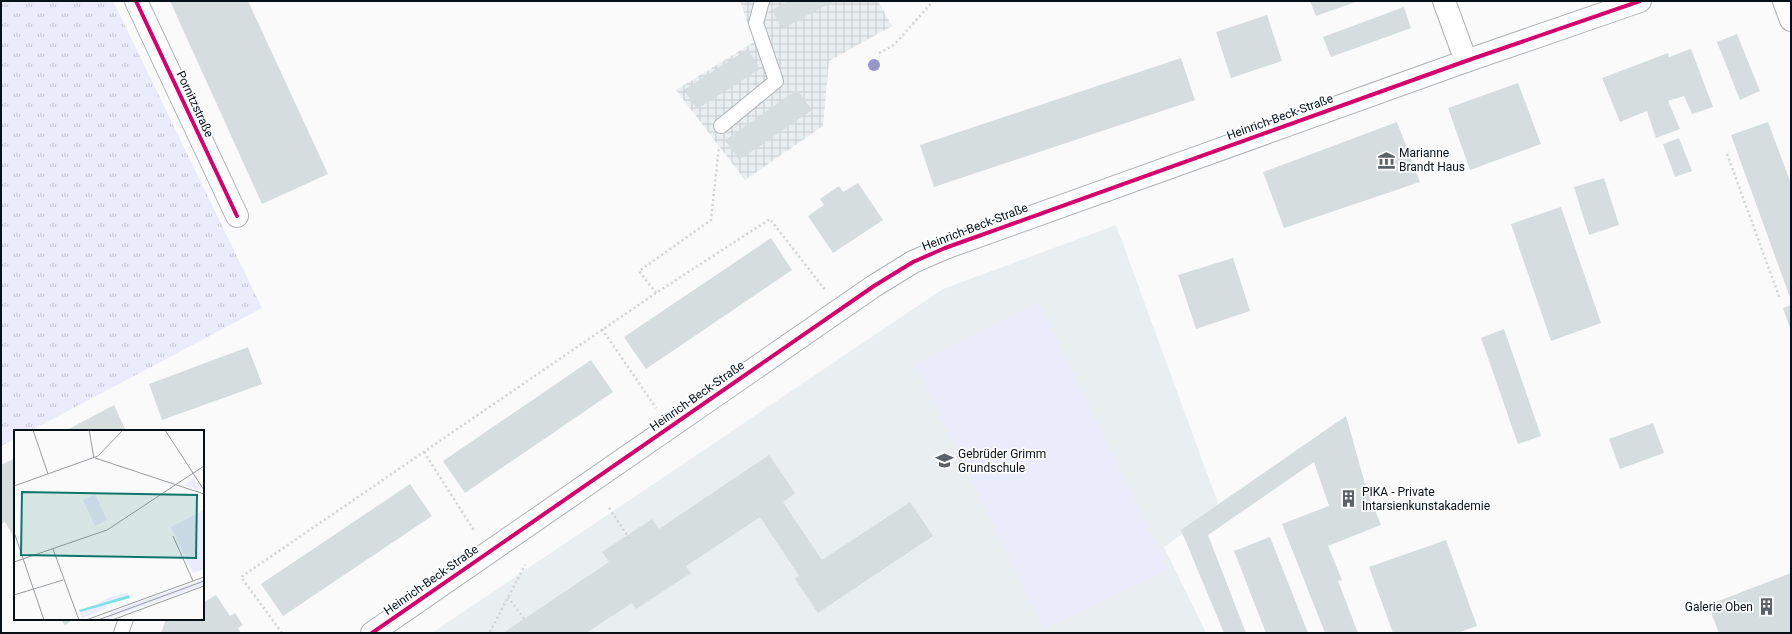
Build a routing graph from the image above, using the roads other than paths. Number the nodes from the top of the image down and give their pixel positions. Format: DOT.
graph roads {
  1 [pos="136,1"];
  2 [pos="762,1"];
  3 [pos="1444,1"];
  4 [pos="1640,1"];
  5 [pos="1784,1"];
  6 [pos="1791,20"];
  7 [pos="1466,61"];
  8 [pos="721,126"];
  9 [pos="237,216"];
  10 [pos="126,620"];
  11 [pos="122,633"];
  12 [pos="372,633"];
  1 -- 9 [label="street, Pornitzstraße"];
  2 -- 8 [label="lane"];
  3 -- 7 [label="street"];
  4 -- 7 [label="street, Heinrich-Beck-Straße"];
  5 -- 6 [label="street"];
  7 -- 12 [label="street, Heinrich-Beck-Straße"];
  10 -- 11 [label="lane"];
}
